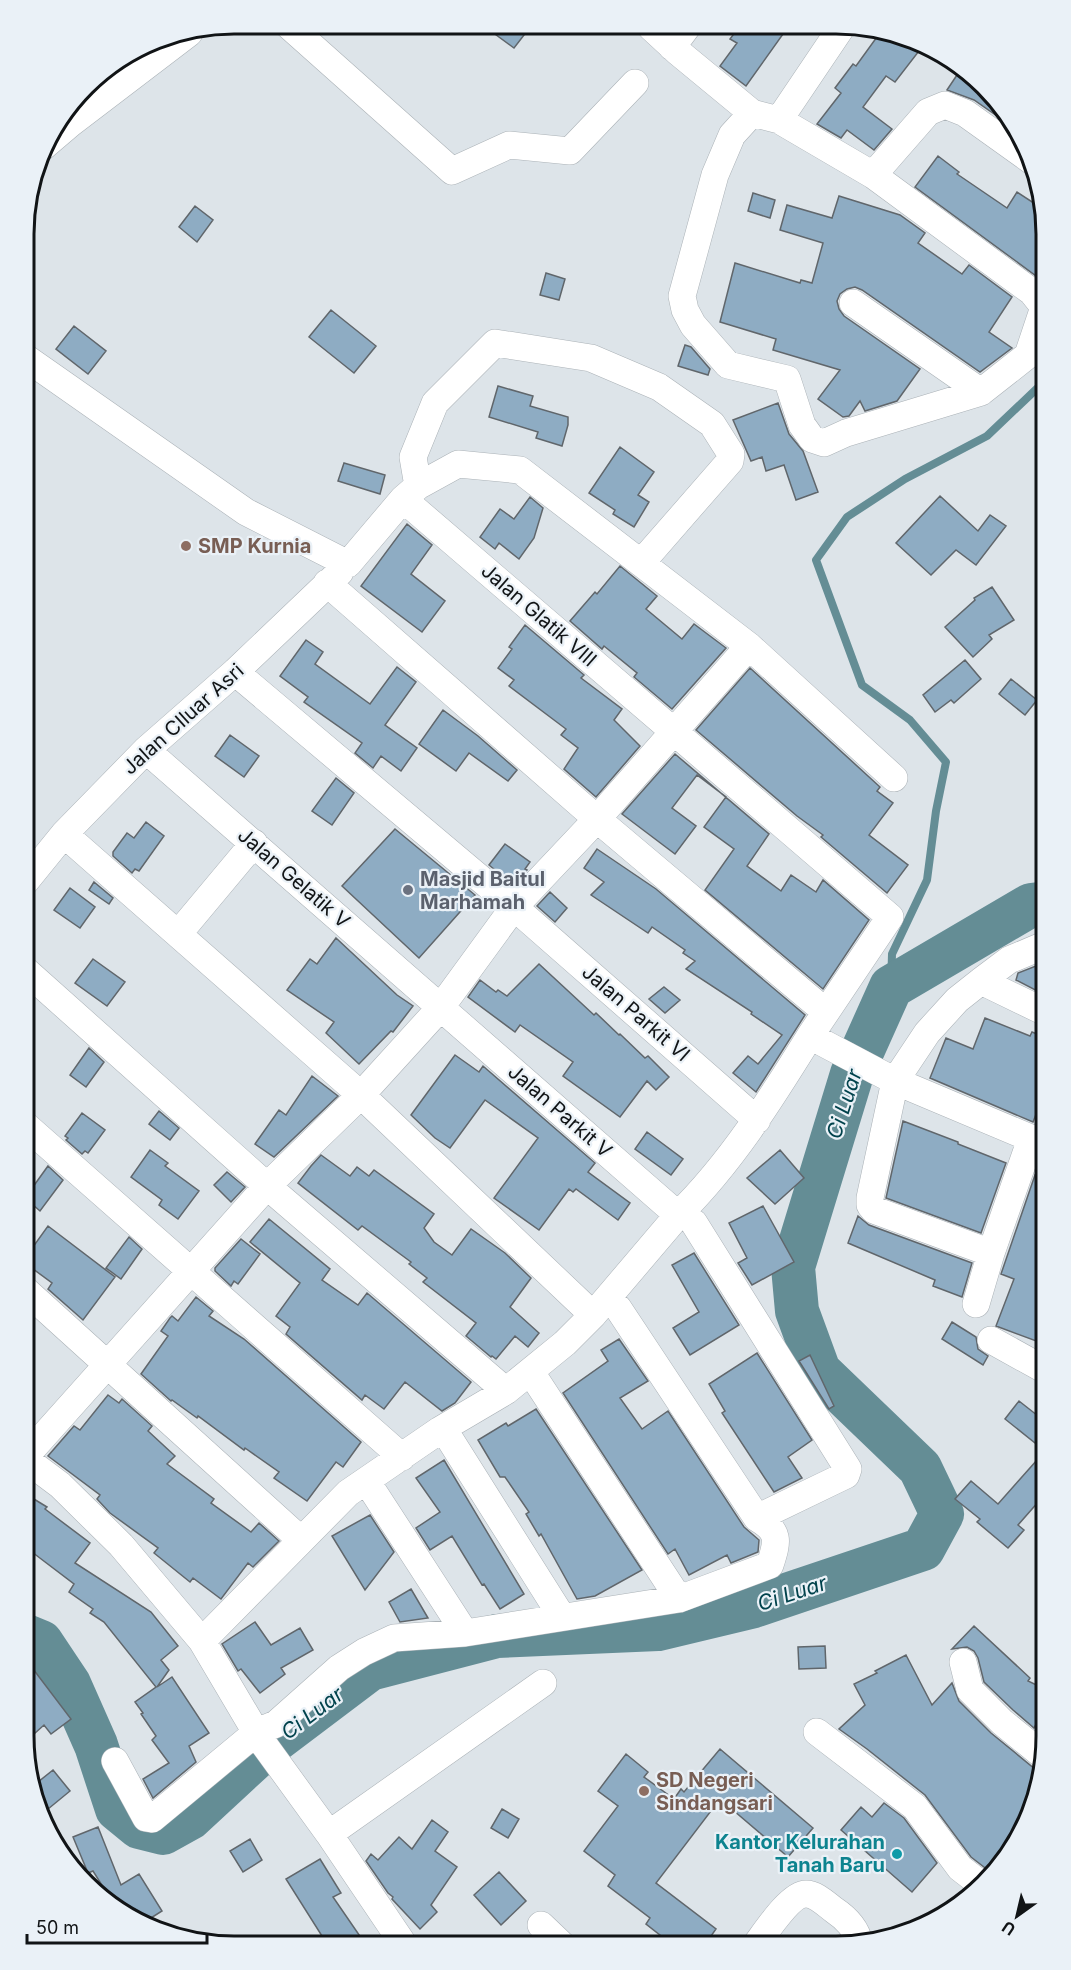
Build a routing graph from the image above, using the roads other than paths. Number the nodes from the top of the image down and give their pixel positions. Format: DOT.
graph roads {
  1 [pos="838,34"];
  2 [pos="299,35"];
  3 [pos="679,37"];
  4 [pos="175,44"];
  5 [pos="635,83"];
  6 [pos="752,113"];
  7 [pos="779,120"];
  8 [pos="66,127"];
  9 [pos="1018,151"];
  10 [pos="873,175"];
  11 [pos="1036,296"];
  12 [pos="853,303"];
  13 [pos="1036,332"];
  14 [pos="34,364"];
  15 [pos="981,392"];
  16 [pos="410,493"];
  17 [pos="641,563"];
  18 [pos="348,564"];
  19 [pos="327,583"];
  20 [pos="749,646"];
  21 [pos="235,672"];
  22 [pos="675,731"];
  23 [pos="146,750"];
  24 [pos="894,778"];
  25 [pos="597,819"];
  26 [pos="64,834"];
  27 [pos="254,843"];
  28 [pos="34,871"];
  29 [pos="514,907"];
  30 [pos="178,934"];
  31 [pos="1036,949"];
  32 [pos="34,978"];
  33 [pos="981,981"];
  34 [pos="441,1007"];
  35 [pos="1036,1007"];
  36 [pos="826,1012"];
  37 [pos="820,1042"];
  38 [pos="892,1080"];
  39 [pos="361,1095"];
  40 [pos="758,1120"];
  41 [pos="34,1133"];
  42 [pos="1036,1141"];
  43 [pos="1036,1149"];
  44 [pos="267,1186"];
  45 [pos="686,1219"];
  46 [pos="991,1253"];
  47 [pos="191,1273"];
  48 [pos="34,1299"];
  49 [pos="976,1304"];
  50 [pos="605,1311"];
  51 [pos="991,1340"];
  52 [pos="108,1365"];
  53 [pos="1036,1365"];
  54 [pos="534,1377"];
  55 [pos="506,1391"];
  56 [pos="451,1441"];
  57 [pos="34,1447"];
  58 [pos="402,1457"];
  59 [pos="34,1466"];
  60 [pos="373,1491"];
  61 [pos="757,1518"];
  62 [pos="302,1540"];
  63 [pos="679,1599"];
  64 [pos="562,1617"];
  65 [pos="465,1633"];
  66 [pos="202,1641"];
  67 [pos="963,1662"];
  68 [pos="543,1683"];
  69 [pos="817,1731"];
  70 [pos="260,1738"];
  71 [pos="1036,1750"];
  72 [pos="115,1761"];
  73 [pos="329,1834"];
  74 [pos="975,1879"];
  75 [pos="541,1925"];
  76 [pos="856,1934"];
  77 [pos="398,1936"];
  78 [pos="553,1936"];
  79 [pos="763,1936"];
  1 -- 7 [label="street"];
  2 -- 5 [label="street"];
  3 -- 6 [label="street"];
  4 -- 8 [label="street"];
  6 -- 7 [label="street"];
  6 -- 15 [label="street"];
  7 -- 10 [label="street"];
  9 -- 10 [label="street"];
  10 -- 11 [label="street"];
  12 -- 15 [label="street"];
  13 -- 15 [label="street"];
  14 -- 18 [label="street"];
  16 -- 17 [label="street"];
  16 -- 17 [label="street"];
  16 -- 18 [label="street, Jalan CIluar Asri"];
  16 -- 22 [label="street, Jalan Glatik VIII"];
  17 -- 20 [label="street"];
  18 -- 19 [label="street, Jalan CIluar Asri"];
  19 -- 21 [label="street, Jalan CIluar Asri"];
  19 -- 25 [label="street"];
  20 -- 22 [label="street"];
  20 -- 24 [label="street"];
  21 -- 23 [label="street, Jalan CIluar Asri"];
  21 -- 29 [label="street, Jalan Parkit VI"];
  22 -- 25 [label="street"];
  22 -- 36 [label="street, Jalan Glatik VIII"];
  23 -- 26 [label="street, Jalan CIluar Asri"];
  23 -- 27 [label="street, Jalan Gelatik V"];
  25 -- 29 [label="street"];
  25 -- 36 [label="street"];
  26 -- 28 [label="street, Jalan CIluar Asri"];
  26 -- 30 [label="street"];
  27 -- 30 [label="street"];
  27 -- 34 [label="street, Jalan Gelatik V"];
  29 -- 34 [label="street"];
  29 -- 40 [label="street, Jalan Parkit VI"];
  30 -- 39 [label="street"];
  31 -- 33 [label="street"];
  32 -- 44 [label="street"];
  33 -- 35 [label="street"];
  33 -- 38 [label="street"];
  34 -- 39 [label="street"];
  34 -- 45 [label="street, Jalan Parkit V"];
  36 -- 37 [label="street"];
  37 -- 38 [label="street"];
  37 -- 40 [label="street"];
  38 -- 42 [label="street"];
  38 -- 46 [label="street"];
  39 -- 44 [label="street"];
  39 -- 50 [label="street"];
  40 -- 45 [label="street"];
  41 -- 47 [label="street"];
  43 -- 46 [label="street"];
  44 -- 47 [label="street"];
  44 -- 55 [label="street"];
  45 -- 50 [label="street"];
  45 -- 61 [label="street, Jalan Parkit V"];
  46 -- 49 [label="street"];
  47 -- 52 [label="street"];
  47 -- 58 [label="street"];
  48 -- 52 [label="street"];
  50 -- 55 [label="street"];
  50 -- 61 [label="street"];
  51 -- 53 [label="street"];
  52 -- 57 [label="street"];
  52 -- 62 [label="street"];
  54 -- 63 [label="street"];
  55 -- 58 [label="street"];
  56 -- 64 [label="street"];
  58 -- 62 [label="street"];
  59 -- 66 [label="street"];
  60 -- 65 [label="street"];
  61 -- 63 [label="street"];
  62 -- 66 [label="street"];
  63 -- 64 [label="street"];
  64 -- 65 [label="street"];
  65 -- 70 [label="street"];
  66 -- 70 [label="street"];
  67 -- 71 [label="street"];
  68 -- 73 [label="street"];
  69 -- 74 [label="street"];
  70 -- 72 [label="street"];
  70 -- 73 [label="street"];
  73 -- 77 [label="street"];
  75 -- 78 [label="street"];
  76 -- 79 [label="street"];
}
